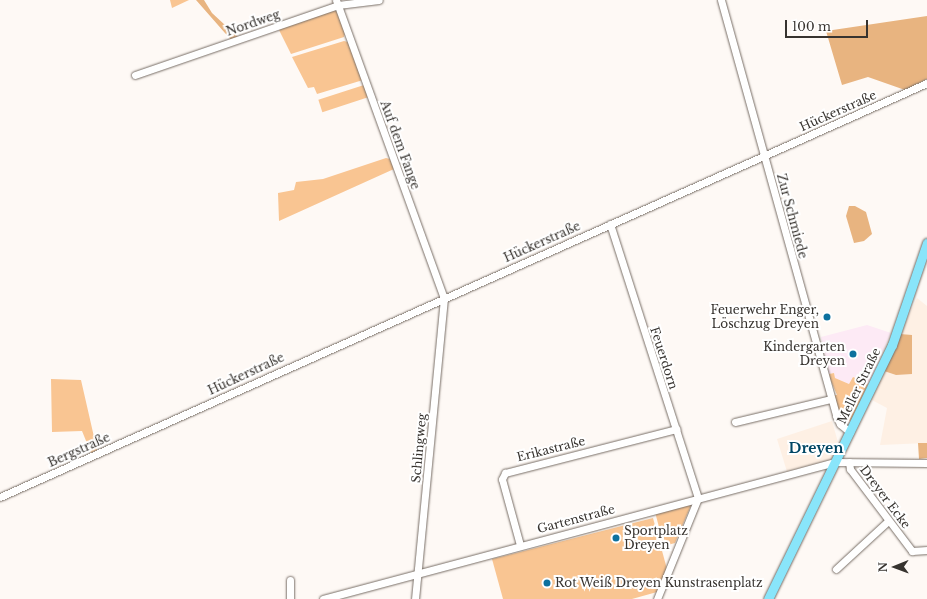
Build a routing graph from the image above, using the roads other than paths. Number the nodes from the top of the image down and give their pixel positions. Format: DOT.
graph roads {
  1 [pos="379,0"];
  2 [pos="721,0"];
  3 [pos="337,3"];
  4 [pos="135,75"];
  5 [pos="927,83"];
  6 [pos="765,155"];
  7 [pos="610,224"];
  8 [pos="927,243"];
  9 [pos="444,298"];
  10 [pos="831,399"];
  11 [pos="735,422"];
  12 [pos="166,423"];
  13 [pos="676,429"];
  14 [pos="850,432"];
  15 [pos="835,462"];
  16 [pos="849,462"];
  17 [pos="927,463"];
  18 [pos="0,497"];
  19 [pos="698,498"];
  20 [pos="888,521"];
  21 [pos="520,545"];
  22 [pos="927,550"];
  23 [pos="836,569"];
  24 [pos="418,572"];
  25 [pos="290,580"];
  26 [pos="290,599"];
  27 [pos="323,599"];
  28 [pos="415,599"];
  29 [pos="657,599"];
  30 [pos="768,599"];
  1 -- 3 [label="street, Nordweg"];
  2 -- 6 [label="street, Zur Schmiede"];
  3 -- 4 [label="street, Nordweg"];
  3 -- 9 [label="street, Auf dem Fange"];
  5 -- 6 [label="street, Hückerstraße"];
  6 -- 7 [label="street, Hückerstraße"];
  6 -- 10 [label="street, Zur Schmiede"];
  7 -- 9 [label="street, Hückerstraße"];
  7 -- 13 [label="street, Feuerdorn"];
  8 -- 14 [label="main road, Meller Straße"];
  9 -- 12 [label="street, Hückerstraße"];
  9 -- 24 [label="street, Schlingweg"];
  10 -- 11 [label="street"];
  10 -- 14 [label="street, Zur Schmiede"];
  12 -- 18 [label="street, Bergstraße"];
  13 -- 19 [label="street, Feuerdorn"];
  13 -- 21 [label="street, Erikastraße"];
  14 -- 15 [label="main road, Meller Straße"];
  15 -- 16 [label="street, Gartenstraße"];
  15 -- 19 [label="street, Gartenstraße"];
  15 -- 30 [label="main road, Meller Straße"];
  16 -- 17 [label="street, Gartenstraße"];
  16 -- 20 [label="street, Dreyer Ecke"];
  19 -- 21 [label="street, Gartenstraße"];
  19 -- 29 [label="street"];
  20 -- 22 [label="street, Dreyer Ecke"];
  20 -- 23 [label="street"];
  21 -- 24 [label="street, Gartenstraße"];
  24 -- 27 [label="street, Gartenstraße"];
  24 -- 28 [label="street, Schlingweg"];
  25 -- 26 [label="street"];
}
